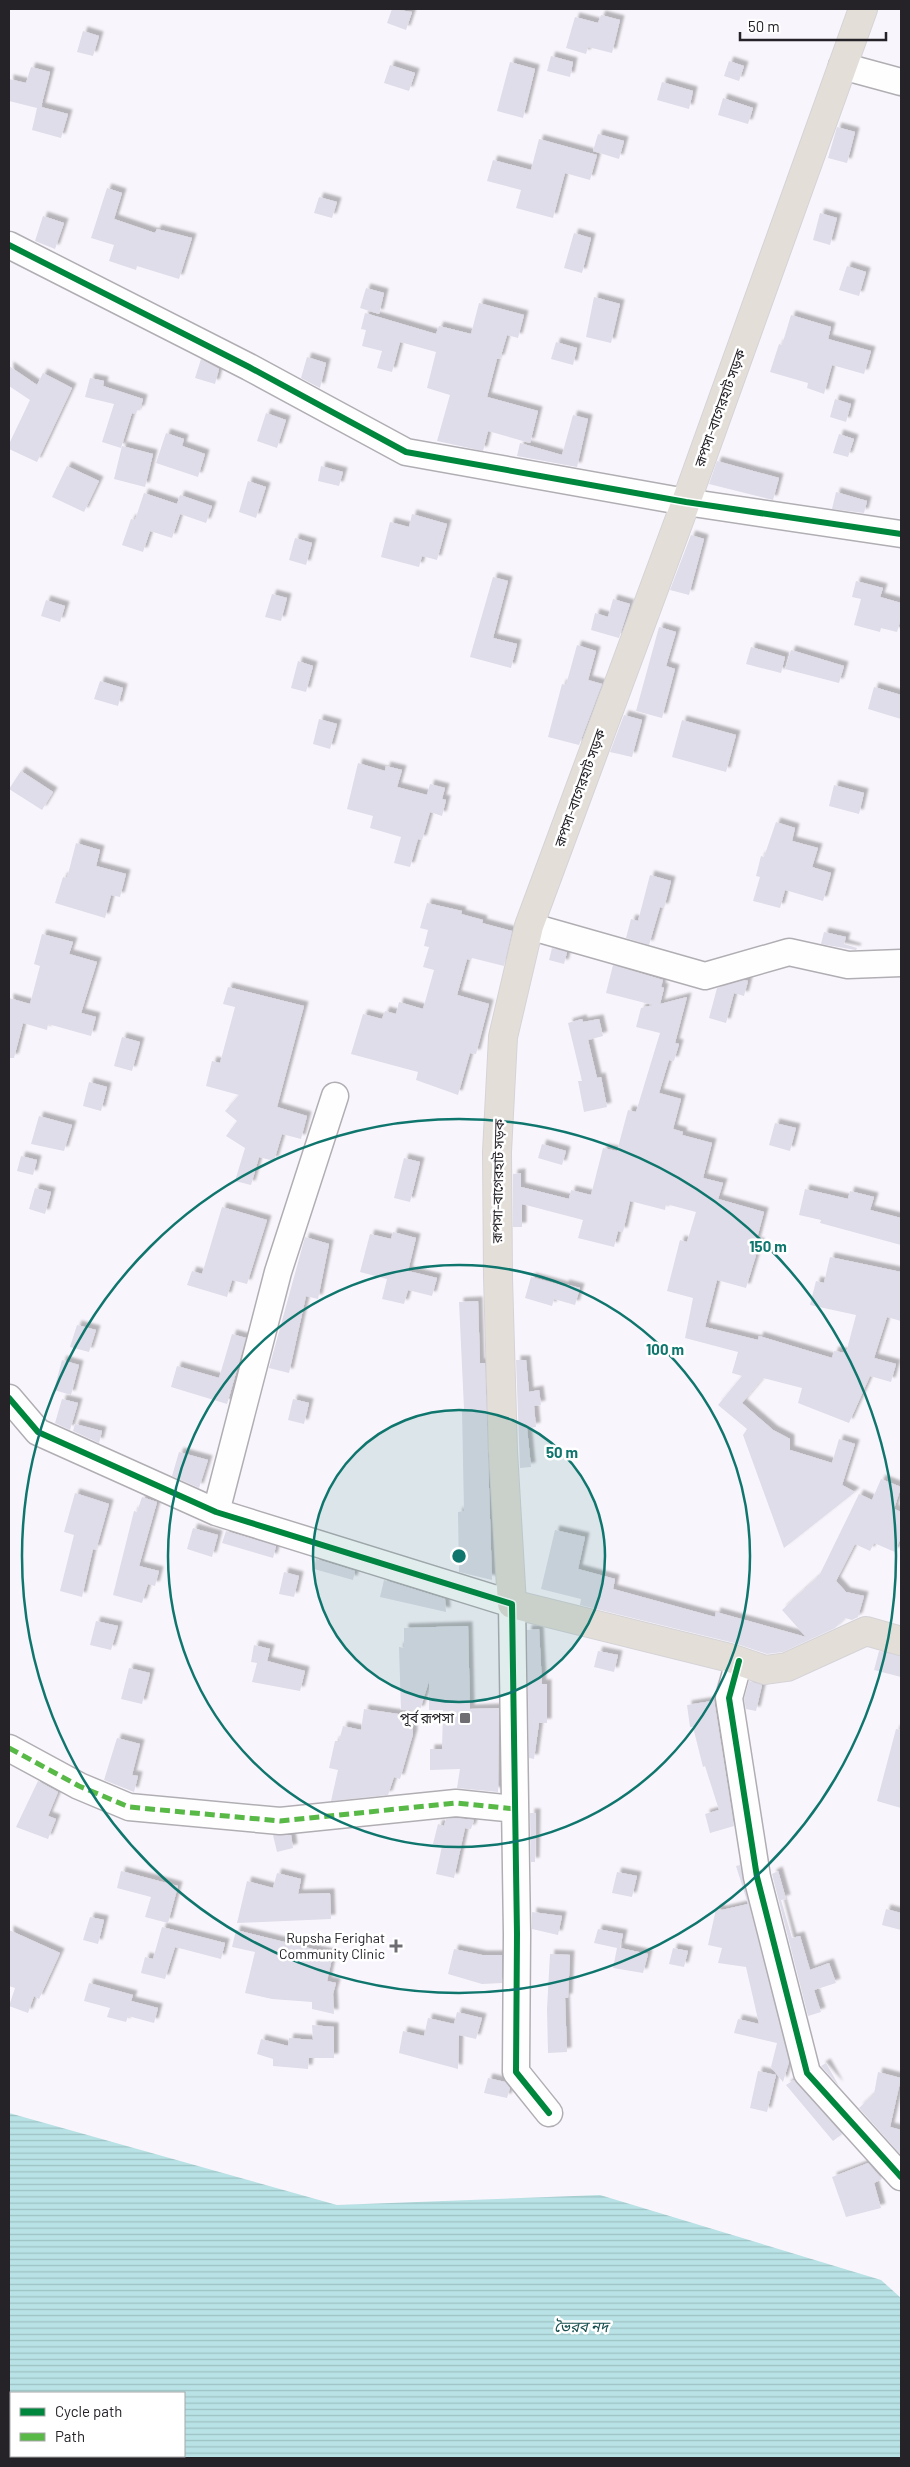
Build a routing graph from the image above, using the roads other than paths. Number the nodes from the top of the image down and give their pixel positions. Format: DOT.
graph roads {
  1 [pos="863,9"];
  2 [pos="842,66"];
  3 [pos="901,82"];
  4 [pos="9,245"];
  5 [pos="686,502"];
  6 [pos="901,534"];
  7 [pos="529,926"];
  8 [pos="901,963"];
  9 [pos="335,1096"];
  10 [pos="9,1398"];
  11 [pos="216,1512"];
  12 [pos="512,1604"];
  13 [pos="901,1641"];
  14 [pos="739,1661"];
  15 [pos="9,1748"];
  16 [pos="515,1808"];
  17 [pos="549,2113"];
  18 [pos="901,2177"];
  1 -- 2 [label="main road, রূপসা-বাগেরহাট সড়ক"];
  2 -- 3 [label="street"];
  2 -- 5 [label="main road, রূপসা-বাগেরহাট সড়ক"];
  4 -- 5 [label="street"];
  5 -- 6 [label="street"];
  5 -- 7 [label="main road, রূপসা-বাগেরহাট সড়ক"];
  7 -- 8 [label="street"];
  7 -- 12 [label="main road, রূপসা-বাগেরহাট সড়ক"];
  9 -- 11 [label="street"];
  10 -- 11 [label="street"];
  11 -- 12 [label="street"];
  12 -- 14 [label="main road"];
  12 -- 16 [label="street"];
  13 -- 14 [label="main road"];
  14 -- 18 [label="street"];
  15 -- 16 [label="street"];
  16 -- 17 [label="street"];
}
